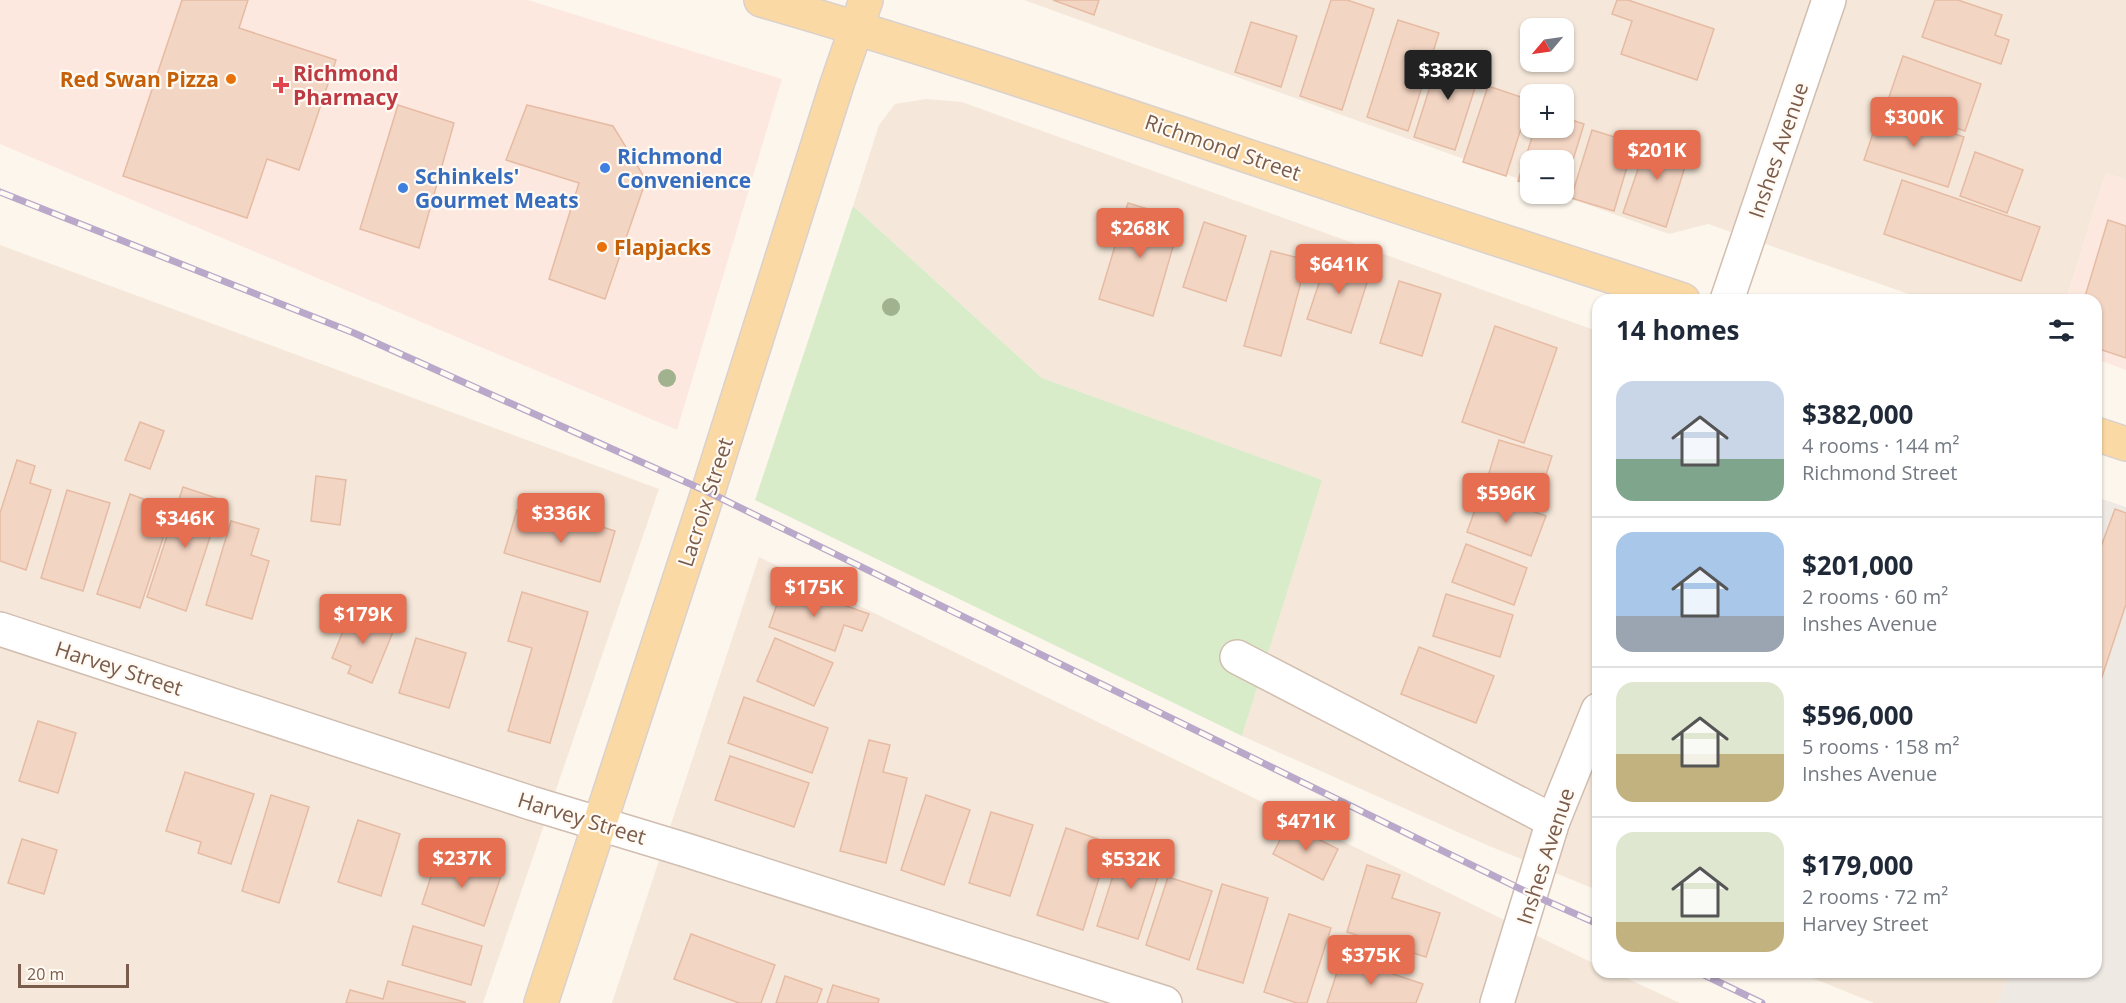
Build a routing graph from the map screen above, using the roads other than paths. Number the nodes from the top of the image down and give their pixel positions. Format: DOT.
graph roads {
  1 [pos="761,0"];
  2 [pos="1829,0"];
  3 [pos="861,14"];
  4 [pos="1665,294"];
  5 [pos="1729,294"];
  6 [pos="2102,436"];
  7 [pos="2126,444"];
  8 [pos="0,629"];
  9 [pos="1237,657"];
  10 [pos="1592,725"];
  11 [pos="1553,821"];
  12 [pos="600,824"];
  13 [pos="541,1003"];
  14 [pos="1165,1003"];
  15 [pos="1497,1003"];
  1 -- 3 [label="main road, Richmond Street"];
  2 -- 5 [label="street, Inshes Avenue"];
  3 -- 4 [label="main road, Richmond Street"];
  3 -- 12 [label="main road, Lacroix Street"];
  6 -- 7 [label="main road"];
  8 -- 12 [label="street, Harvey Street"];
  9 -- 11 [label="street"];
  10 -- 11 [label="street, Inshes Avenue"];
  11 -- 15 [label="street, Inshes Avenue"];
  12 -- 13 [label="main road, Lacroix Street"];
  12 -- 14 [label="street, Harvey Street"];
}
